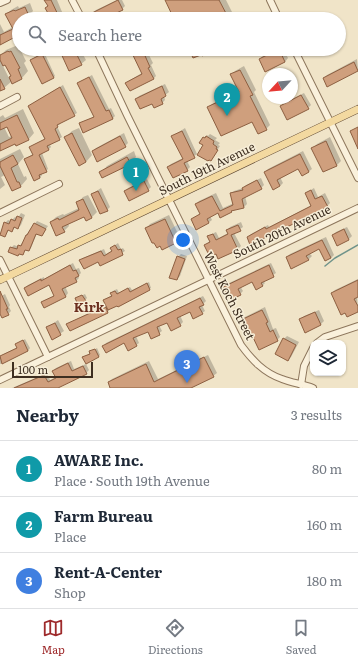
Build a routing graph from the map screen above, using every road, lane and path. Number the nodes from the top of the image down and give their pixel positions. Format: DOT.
graph roads {
  1 [pos="7,0"];
  2 [pos="72,0"];
  3 [pos="270,0"];
  4 [pos="0,3"];
  5 [pos="78,12"];
  6 [pos="276,12"];
  7 [pos="99,56"];
  8 [pos="297,56"];
  9 [pos="17,97"];
  10 [pos="0,106"];
  11 [pos="358,109"];
  12 [pos="330,123"];
  13 [pos="358,178"];
  14 [pos="59,184"];
  15 [pos="170,199"];
  16 [pos="358,208"];
  17 [pos="0,213"];
  18 [pos="0,260"];
  19 [pos="8,276"];
  20 [pos="0,280"];
  21 [pos="208,280"];
  22 [pos="358,326"];
  23 [pos="321,340"];
  24 [pos="310,354"];
  25 [pos="48,357"];
  26 [pos="0,380"];
  27 [pos="301,385"];
  28 [pos="313,388"];
  1 -- 4 [label="street"];
  2 -- 5 [label="street"];
  3 -- 6 [label="street"];
  7 -- 15 [label="street, West Koch Street"];
  8 -- 12 [label="street"];
  9 -- 10 [label="street"];
  11 -- 12 [label="main road, South 19th Avenue"];
  12 -- 13 [label="street"];
  12 -- 15 [label="main road, South 19th Avenue"];
  14 -- 17 [label="street"];
  15 -- 19 [label="main road, South 19th Avenue"];
  15 -- 21 [label="street, West Koch Street"];
  16 -- 21 [label="street, South 20th Avenue"];
  18 -- 19 [label="street"];
  19 -- 20 [label="main road, South 19th Avenue"];
  19 -- 25 [label="street"];
  21 -- 25 [label="street, South 20th Avenue"];
  21 -- 27 [label="street, West Koch Street"];
  22 -- 23 [label="street"];
  24 -- 27 [label="street"];
  25 -- 26 [label="street, South 20th Avenue"];
  27 -- 28 [label="street, West Koch Street"];
}
